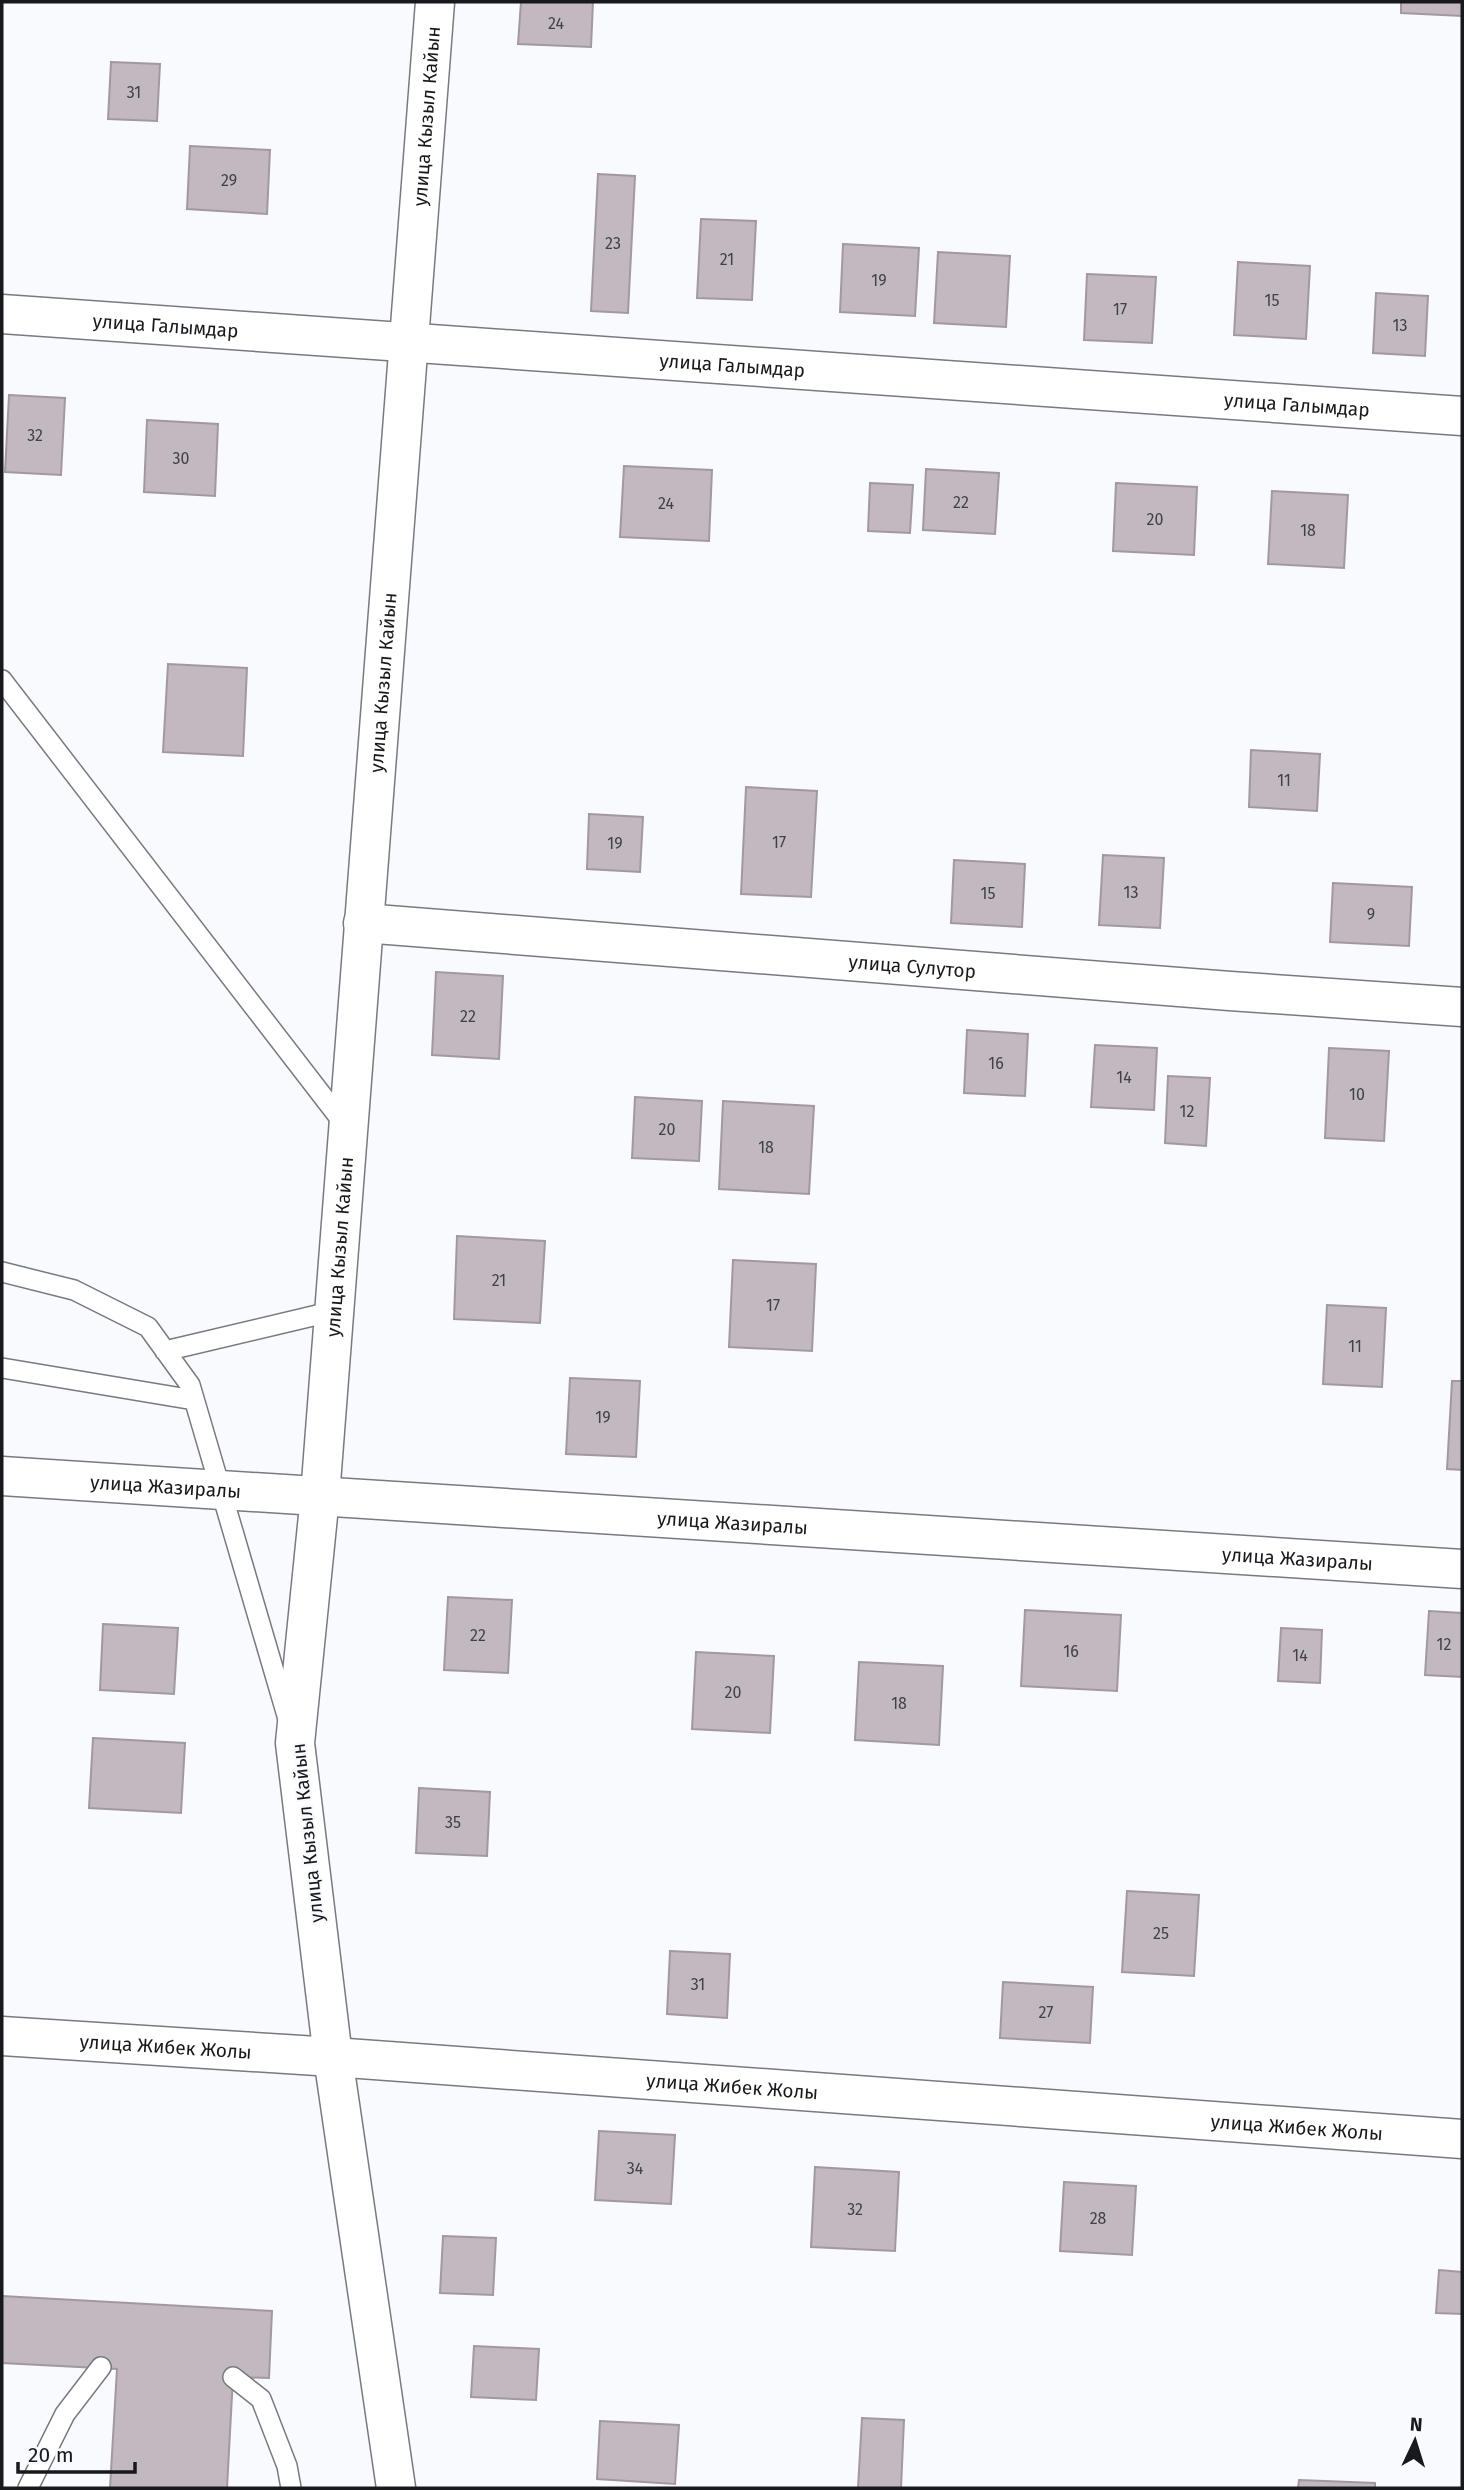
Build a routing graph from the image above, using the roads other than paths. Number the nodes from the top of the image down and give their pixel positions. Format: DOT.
graph roads {
  1 [pos="435,2"];
  2 [pos="2,314"];
  3 [pos="408,342"];
  4 [pos="1462,416"];
  5 [pos="2,680"];
  6 [pos="363,923"];
  7 [pos="1462,1007"];
  8 [pos="348,1128"];
  9 [pos="2,1272"];
  10 [pos="334,1311"];
  11 [pos="165,1351"];
  12 [pos="2,1368"];
  13 [pos="194,1400"];
  14 [pos="2,1476"];
  15 [pos="219,1490"];
  16 [pos="320,1496"];
  17 [pos="1462,1569"];
  18 [pos="295,1742"];
  19 [pos="2,2036"];
  20 [pos="333,2057"];
  21 [pos="1462,2139"];
  22 [pos="101,2367"];
  23 [pos="233,2376"];
  24 [pos="28,2488"];
  25 [pos="291,2488"];
  26 [pos="396,2488"];
  1 -- 3 [label="street, улица Кызыл Кайын"];
  2 -- 3 [label="street, улица Галымдар"];
  3 -- 4 [label="street, улица Галымдар"];
  3 -- 6 [label="street, улица Кызыл Кайын"];
  5 -- 8 [label="lane"];
  6 -- 7 [label="street, улица Сулутор"];
  6 -- 8 [label="street, улица Кызыл Кайын"];
  8 -- 10 [label="street, улица Кызыл Кайын"];
  9 -- 11 [label="lane"];
  10 -- 11 [label="lane"];
  10 -- 16 [label="street, улица Кызыл Кайын"];
  11 -- 13 [label="lane"];
  12 -- 13 [label="lane"];
  13 -- 15 [label="lane"];
  14 -- 15 [label="street, улица Жазиралы"];
  15 -- 16 [label="street, улица Жазиралы"];
  15 -- 18 [label="lane"];
  16 -- 17 [label="street, улица Жазиралы"];
  16 -- 18 [label="street, улица Кызыл Кайын"];
  18 -- 20 [label="street, улица Кызыл Кайын"];
  19 -- 20 [label="street, улица Жибек Жолы"];
  20 -- 21 [label="street, улица Жибек Жолы"];
  20 -- 26 [label="street, улица Кызыл Кайын"];
  22 -- 24 [label="lane"];
  23 -- 25 [label="lane"];
}
